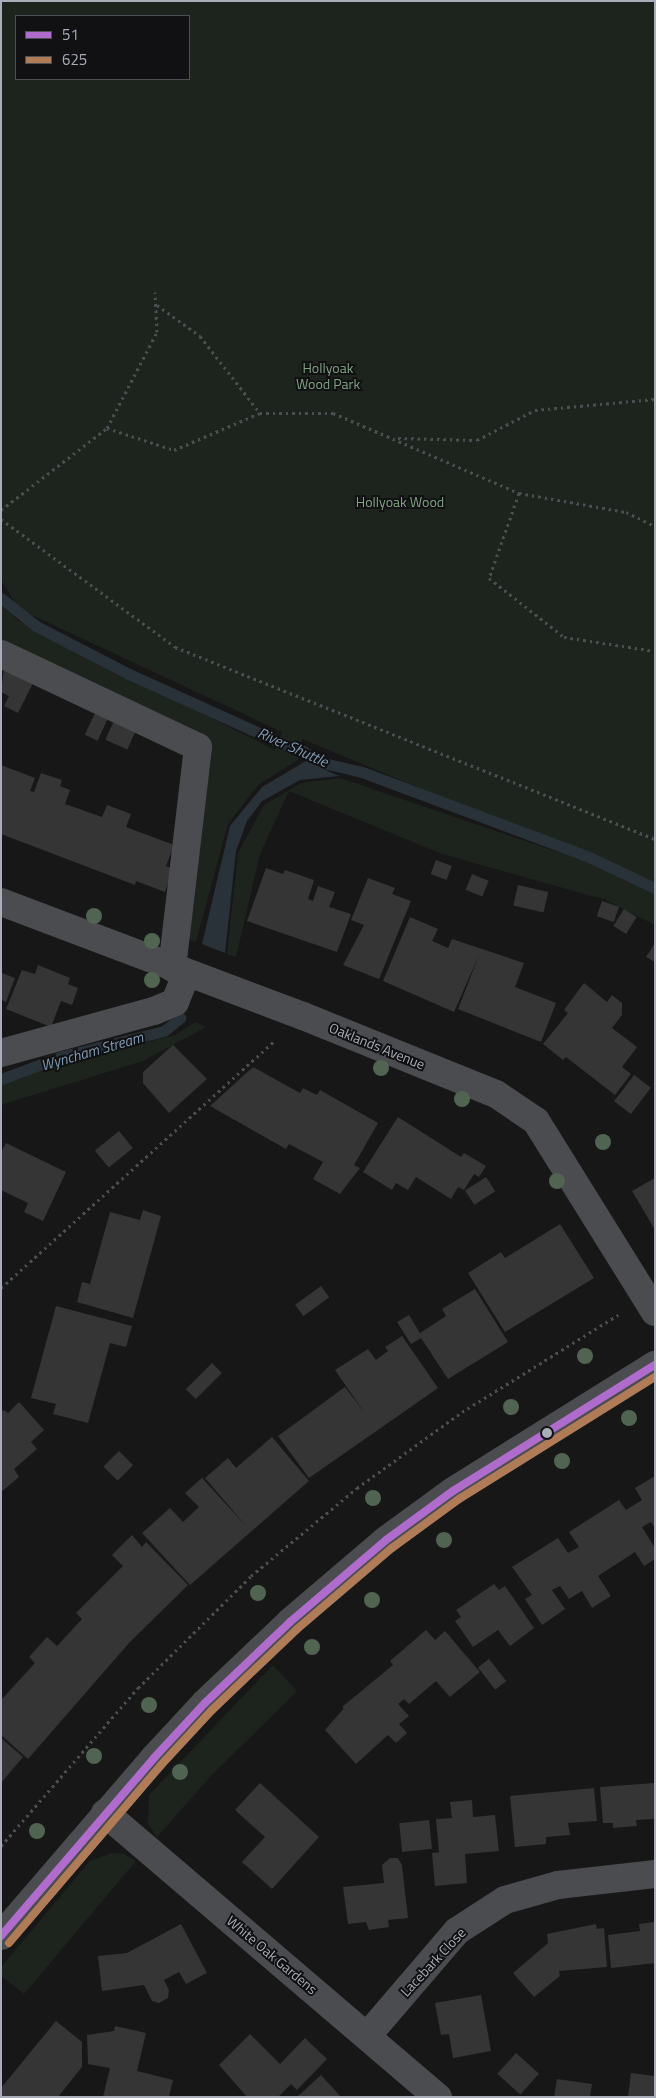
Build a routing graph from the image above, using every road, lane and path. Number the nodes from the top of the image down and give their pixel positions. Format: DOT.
graph roads {
  1 [pos="155,292"];
  2 [pos="156,304"];
  3 [pos="655,399"];
  4 [pos="260,413"];
  5 [pos="108,428"];
  6 [pos="395,438"];
  7 [pos="519,494"];
  8 [pos="1,510"];
  9 [pos="1,519"];
  10 [pos="655,526"];
  11 [pos="655,652"];
  12 [pos="1,654"];
  13 [pos="655,840"];
  14 [pos="1,902"];
  15 [pos="179,970"];
  16 [pos="303,1016"];
  17 [pos="1,1053"];
  18 [pos="1,1288"];
  19 [pos="650,1305"];
  20 [pos="655,1365"];
  21 [pos="105,1813"];
  22 [pos="1,1846"];
  23 [pos="655,1874"];
  24 [pos="1,1936"];
  25 [pos="367,2036"];
  26 [pos="438,2097"];
  1 -- 2 [label="path"];
  2 -- 4 [label="path"];
  2 -- 5 [label="path"];
  3 -- 6 [label="path"];
  4 -- 5 [label="path"];
  4 -- 6 [label="path"];
  5 -- 8 [label="path"];
  6 -- 7 [label="path"];
  7 -- 10 [label="path"];
  7 -- 11 [label="path"];
  9 -- 13 [label="path"];
  12 -- 15 [label="street"];
  14 -- 15 [label="street, Oaklands Avenue"];
  15 -- 16 [label="street, Oaklands Avenue"];
  15 -- 17 [label="street"];
  16 -- 18 [label="path"];
  16 -- 19 [label="street, Oaklands Avenue"];
  19 -- 22 [label="path"];
  20 -- 21 [label="street"];
  21 -- 24 [label="street"];
  21 -- 25 [label="street, White Oak Gardens"];
  23 -- 25 [label="street, Lacebark Close"];
  25 -- 26 [label="street, White Oak Gardens"];
}
